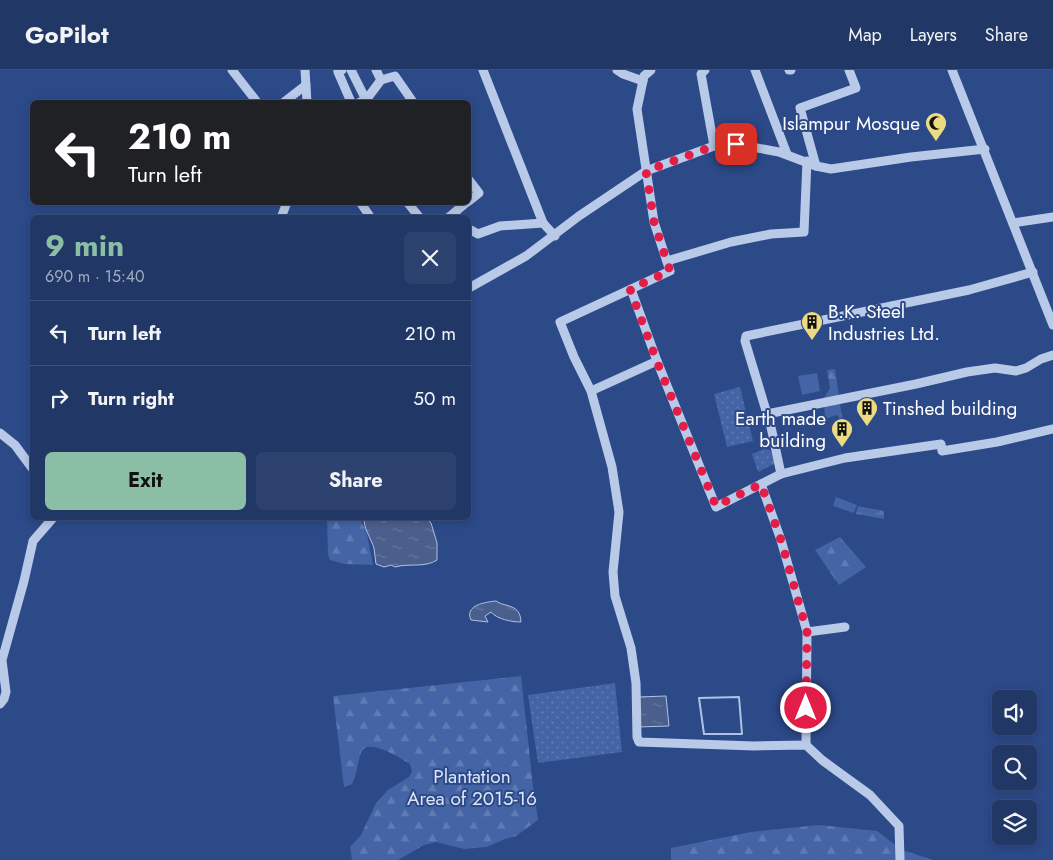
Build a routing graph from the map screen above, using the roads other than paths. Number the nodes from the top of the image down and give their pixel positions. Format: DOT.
graph roads {
  1 [pos="232,70"];
  2 [pos="305,70"];
  3 [pos="342,70"];
  4 [pos="351,70"];
  5 [pos="376,70"];
  6 [pos="483,70"];
  7 [pos="617,70"];
  8 [pos="651,70"];
  9 [pos="705,70"];
  10 [pos="755,70"];
  11 [pos="849,70"];
  12 [pos="952,70"];
  13 [pos="381,80"];
  14 [pos="643,81"];
  15 [pos="306,84"];
  16 [pos="255,100"];
  17 [pos="286,100"];
  18 [pos="307,100"];
  19 [pos="349,100"];
  20 [pos="364,100"];
  21 [pos="366,100"];
  22 [pos="412,100"];
  23 [pos="714,146"];
  24 [pos="985,150"];
  25 [pos="787,154"];
  26 [pos="807,162"];
  27 [pos="816,166"];
  28 [pos="646,171"];
  29 [pos="471,183"];
  30 [pos="471,200"];
  31 [pos="464,205"];
  32 [pos="452,215"];
  33 [pos="1053,217"];
  34 [pos="543,223"];
  35 [pos="1012,223"];
  36 [pos="471,230"];
  37 [pos="555,236"];
  38 [pos="667,261"];
  39 [pos="1033,272"];
  40 [pos="471,287"];
  41 [pos="630,289"];
  42 [pos="1053,325"];
  43 [pos="1053,355"];
  44 [pos="657,362"];
  45 [pos="591,391"];
  46 [pos="767,414"];
  47 [pos="1053,429"];
  48 [pos="0,433"];
  49 [pos="30,465"];
  50 [pos="781,474"];
  51 [pos="761,484"];
  52 [pos="52,520"];
  53 [pos="845,627"];
  54 [pos="807,632"];
  55 [pos="0,704"];
  56 [pos="806,745"];
  57 [pos="900,860"];
  1 -- 16 [label="street"];
  2 -- 15 [label="street"];
  3 -- 19 [label="street"];
  4 -- 20 [label="street"];
  5 -- 13 [label="street"];
  6 -- 34 [label="street"];
  7 -- 14 [label="street"];
  8 -- 14 [label="street"];
  9 -- 23 [label="street"];
  10 -- 25 [label="street"];
  11 -- 27 [label="street"];
  12 -- 24 [label="street"];
  13 -- 21 [label="street"];
  13 -- 22 [label="street"];
  14 -- 28 [label="street"];
  15 -- 17 [label="street"];
  15 -- 18 [label="street"];
  23 -- 25 [label="street"];
  23 -- 28 [label="street"];
  24 -- 27 [label="street"];
  24 -- 35 [label="street"];
  25 -- 26 [label="street"];
  26 -- 27 [label="street"];
  26 -- 38 [label="street"];
  28 -- 37 [label="street"];
  28 -- 38 [label="street"];
  29 -- 30 [label="street"];
  31 -- 32 [label="street"];
  33 -- 35 [label="street"];
  34 -- 36 [label="street"];
  34 -- 37 [label="street"];
  35 -- 39 [label="street"];
  37 -- 40 [label="street"];
  38 -- 41 [label="street"];
  39 -- 42 [label="street"];
  39 -- 46 [label="street"];
  41 -- 44 [label="street"];
  41 -- 45 [label="street"];
  43 -- 46 [label="street"];
  44 -- 45 [label="street"];
  44 -- 51 [label="street"];
  45 -- 56 [label="street"];
  46 -- 50 [label="street"];
  47 -- 50 [label="street"];
  48 -- 49 [label="street"];
  50 -- 51 [label="street"];
  51 -- 54 [label="street"];
  52 -- 55 [label="street"];
  53 -- 54 [label="street"];
  54 -- 56 [label="street"];
  56 -- 57 [label="street"];
}
